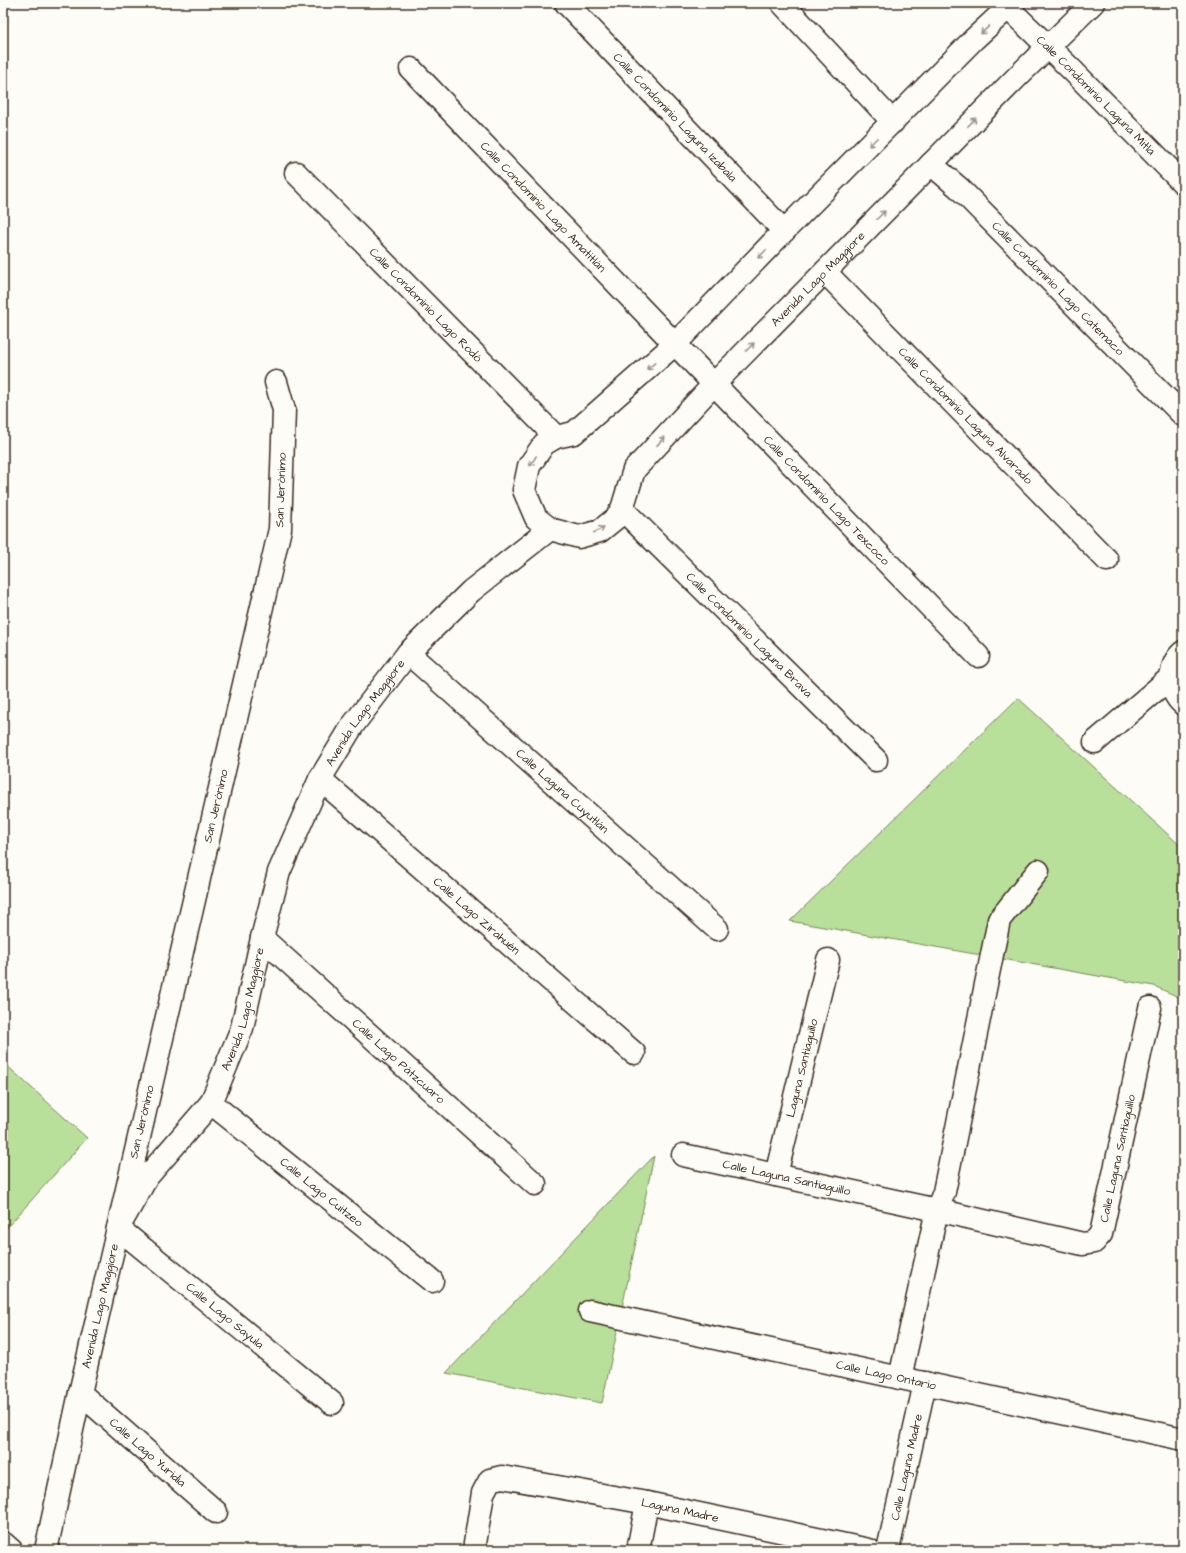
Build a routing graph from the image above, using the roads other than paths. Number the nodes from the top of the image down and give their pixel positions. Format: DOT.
graph roads {
  1 [pos="566,3"];
  2 [pos="782,3"];
  3 [pos="1093,3"];
  4 [pos="1008,5"];
  5 [pos="1048,47"];
  6 [pos="411,69"];
  7 [pos="893,122"];
  8 [pos="931,164"];
  9 [pos="296,173"];
  10 [pos="1183,183"];
  11 [pos="784,232"];
  12 [pos="825,272"];
  13 [pos="675,344"];
  14 [pos="276,382"];
  15 [pos="714,384"];
  16 [pos="1183,415"];
  17 [pos="556,437"];
  18 [pos="622,510"];
  19 [pos="550,529"];
  20 [pos="1107,560"];
  21 [pos="1183,652"];
  22 [pos="408,653"];
  23 [pos="978,656"];
  24 [pos="1171,677"];
  25 [pos="1183,704"];
  26 [pos="1095,742"];
  27 [pos="876,760"];
  28 [pos="320,779"];
  29 [pos="1038,870"];
  30 [pos="717,929"];
  31 [pos="262,938"];
  32 [pos="828,960"];
  33 [pos="1150,1008"];
  34 [pos="634,1053"];
  35 [pos="211,1103"];
  36 [pos="684,1155"];
  37 [pos="776,1175"];
  38 [pos="535,1184"];
  39 [pos="937,1210"];
  40 [pos="118,1228"];
  41 [pos="432,1281"];
  42 [pos="590,1311"];
  43 [pos="900,1378"];
  44 [pos="925,1383"];
  45 [pos="80,1394"];
  46 [pos="332,1403"];
  47 [pos="1183,1439"];
  48 [pos="647,1503"];
  49 [pos="216,1512"];
  50 [pos="3,1543"];
  51 [pos="806,1544"];
  52 [pos="11,1550"];
  53 [pos="46,1550"];
  54 [pos="474,1550"];
  55 [pos="638,1550"];
  56 [pos="869,1550"];
  57 [pos="888,1550"];
  1 -- 11 [label="street, Calle Condominio Laguna Izabala"];
  2 -- 7 [label="street"];
  3 -- 5 [label="street, Avenida Lago Maggiore"];
  4 -- 5 [label="street, Calle Condominio Laguna Mitla"];
  4 -- 7 [label="street, Avenida Lago Maggiore, one-way"];
  8 -- 5 [label="street, Avenida Lago Maggiore, one-way"];
  5 -- 10 [label="street, Calle Condominio Laguna Mitla"];
  6 -- 13 [label="street, Calle Condominio Lago Amatitlán"];
  7 -- 11 [label="street, Avenida Lago Maggiore, one-way"];
  12 -- 8 [label="street, Avenida Lago Maggiore, one-way"];
  8 -- 16 [label="street, Calle Condominio Lago Catemaco"];
  9 -- 17 [label="street, Calle Condominio Lago Rodó"];
  11 -- 13 [label="street, Avenida Lago Maggiore, one-way"];
  15 -- 12 [label="street, Avenida Lago Maggiore, one-way"];
  12 -- 20 [label="street, Calle Condominio Laguna Alvarado"];
  13 -- 15 [label="street, Calle Condominio Lago Texcoco"];
  13 -- 17 [label="street, Avenida Lago Maggiore, one-way"];
  14 -- 40 [label="street, San Jerónimo"];
  18 -- 15 [label="street, Avenida Lago Maggiore, one-way"];
  15 -- 23 [label="street, Calle Condominio Lago Texcoco"];
  17 -- 19 [label="street, Avenida Lago Maggiore, one-way"];
  19 -- 18 [label="street, Avenida Lago Maggiore, one-way"];
  18 -- 27 [label="street, Calle Condominio Laguna Brava"];
  19 -- 22 [label="street, Avenida Lago Maggiore"];
  21 -- 24 [label="street"];
  22 -- 28 [label="street, Avenida Lago Maggiore"];
  22 -- 30 [label="street, Calle Laguna Cuyutlán"];
  24 -- 25 [label="street"];
  24 -- 26 [label="street"];
  28 -- 31 [label="street, Avenida Lago Maggiore"];
  28 -- 34 [label="street, Calle Lago Zirahuén"];
  29 -- 39 [label="street"];
  31 -- 35 [label="street, Avenida Lago Maggiore"];
  31 -- 38 [label="street, Calle Lago Pátzcuaro"];
  32 -- 37 [label="street, Laguna Santiaguillo"];
  33 -- 39 [label="street, Calle Laguna Santiaguillo"];
  35 -- 40 [label="street, Avenida Lago Maggiore"];
  35 -- 41 [label="street, Calle Lago Cuitzeo"];
  36 -- 37 [label="street, Calle Laguna Santiaguillo"];
  37 -- 39 [label="street, Calle Laguna Santiaguillo"];
  39 -- 43 [label="street"];
  40 -- 45 [label="street, Avenida Lago Maggiore"];
  40 -- 46 [label="street, Calle Lago Sayula"];
  42 -- 43 [label="street, Calle Lago Ontario"];
  43 -- 44 [label="street, Calle Lago Ontario"];
  44 -- 47 [label="street, Calle Lago Ontario"];
  44 -- 57 [label="street, Calle Laguna Madre"];
  45 -- 49 [label="street, Calle Lago Yuridia"];
  45 -- 53 [label="street, Avenida Lago Maggiore"];
  48 -- 51 [label="street, Laguna Madre"];
  48 -- 54 [label="street, Laguna Madre"];
  48 -- 55 [label="street"];
  50 -- 52 [label="street"];
  51 -- 56 [label="street, Laguna Madre"];
}
